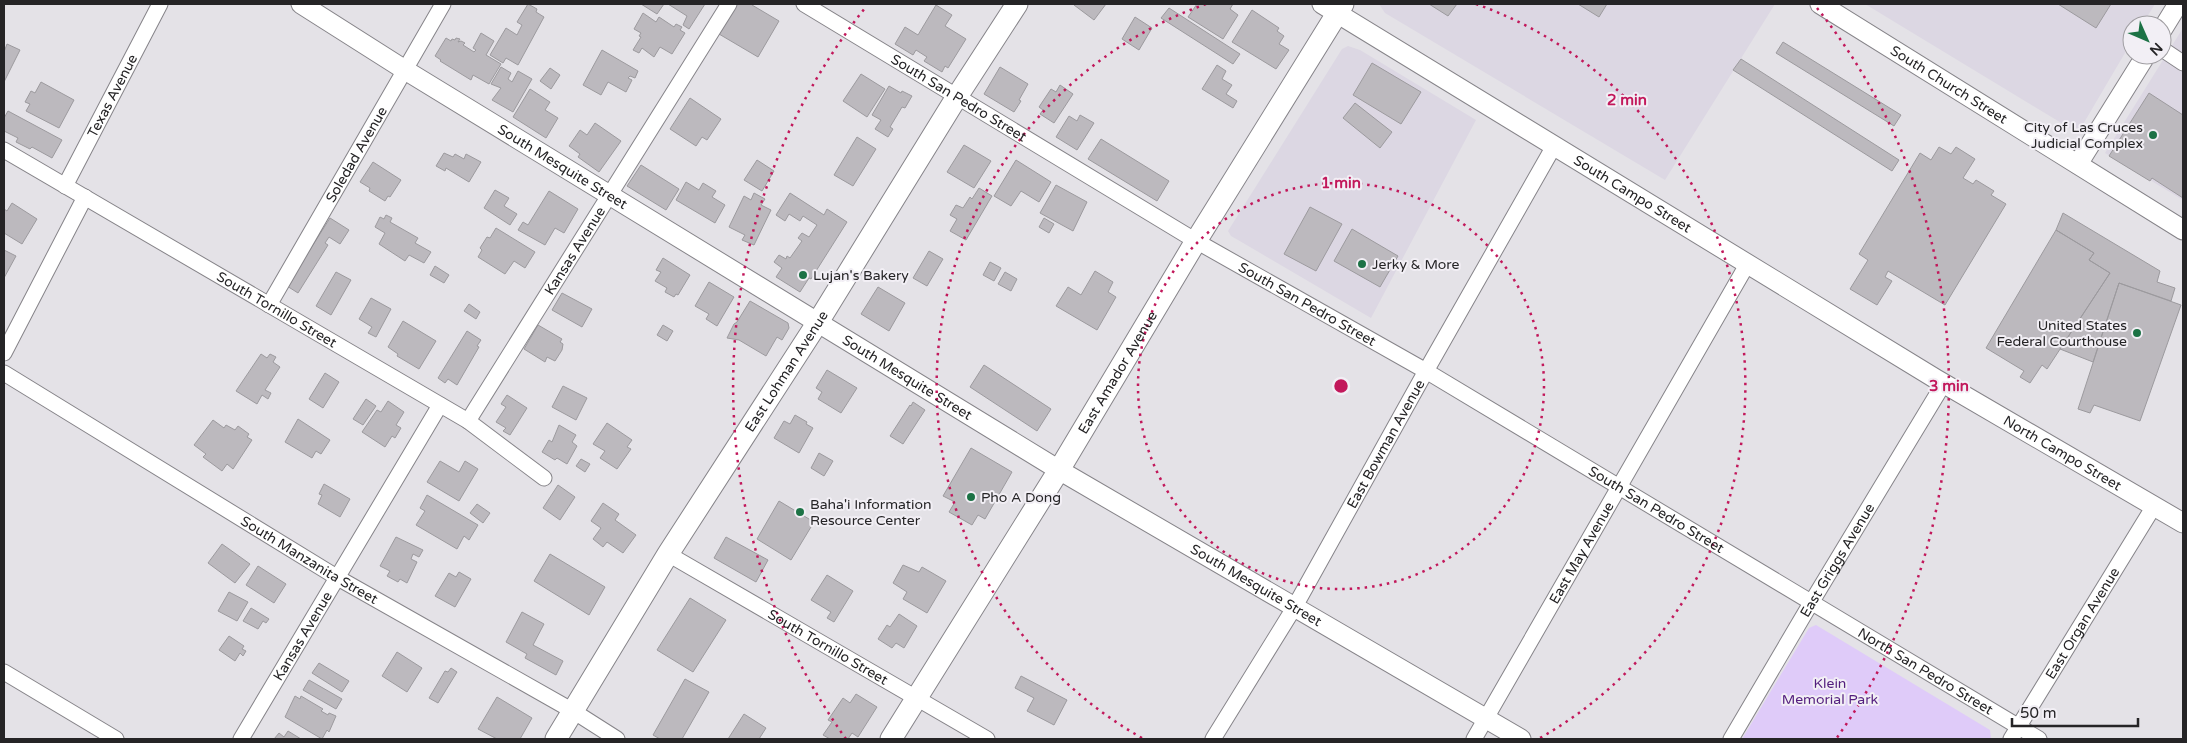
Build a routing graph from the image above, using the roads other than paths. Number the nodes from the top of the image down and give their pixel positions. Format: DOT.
graph roads {
  1 [pos="160,4"];
  2 [pos="301,4"];
  3 [pos="443,4"];
  4 [pos="729,4"];
  5 [pos="804,4"];
  6 [pos="1017,4"];
  7 [pos="1820,4"];
  8 [pos="2178,4"];
  9 [pos="1334,7"];
  10 [pos="2171,15"];
  11 [pos="2172,56"];
  12 [pos="2183,63"];
  13 [pos="2140,65"];
  14 [pos="406,70"];
  15 [pos="958,95"];
  16 [pos="1554,146"];
  17 [pos="4,150"];
  18 [pos="2078,164"];
  19 [pos="65,186"];
  20 [pos="611,194"];
  21 [pos="85,197"];
  22 [pos="2183,230"];
  23 [pos="1196,241"];
  24 [pos="1748,263"];
  25 [pos="269,305"];
  26 [pos="818,322"];
  27 [pos="4,353"];
  28 [pos="1426,371"];
  29 [pos="4,373"];
  30 [pos="1944,383"];
  31 [pos="440,405"];
  32 [pos="468,421"];
  33 [pos="1059,470"];
  34 [pos="544,478"];
  35 [pos="1620,487"];
  36 [pos="2154,506"];
  37 [pos="2183,523"];
  38 [pos="668,554"];
  39 [pos="338,578"];
  40 [pos="1811,603"];
  41 [pos="1294,608"];
  42 [pos="4,672"];
  43 [pos="916,698"];
  44 [pos="573,711"];
  45 [pos="1487,720"];
  46 [pos="2015,733"];
  47 [pos="116,739"];
  48 [pos="241,739"];
  49 [pos="556,739"];
  50 [pos="617,739"];
  51 [pos="891,739"];
  52 [pos="987,739"];
  53 [pos="1213,739"];
  54 [pos="1474,739"];
  55 [pos="1520,739"];
  56 [pos="1731,739"];
  57 [pos="2039,739"];
  1 -- 19 [label="street, Texas Avenue"];
  2 -- 14 [label="street, South Mesquite Street"];
  3 -- 14 [label="street, Soledad Avenue"];
  4 -- 20 [label="street, Kansas Avenue"];
  5 -- 15 [label="street, South San Pedro Street"];
  6 -- 15 [label="main road, East Lohman Avenue"];
  7 -- 18 [label="street, South Church Street"];
  8 -- 10 [label="street"];
  9 -- 16 [label="street, South Campo Street"];
  9 -- 23 [label="main road, East Amador Avenue"];
  11 -- 12 [label="street"];
  13 -- 18 [label="street"];
  14 -- 20 [label="street, South Mesquite Street"];
  14 -- 25 [label="street, Soledad Avenue"];
  15 -- 23 [label="street, South San Pedro Street"];
  15 -- 26 [label="main road, East Lohman Avenue"];
  16 -- 24 [label="street, South Campo Street"];
  16 -- 28 [label="street, East Bowman Avenue"];
  17 -- 19 [label="street, South Tornillo Street"];
  18 -- 22 [label="street, South Church Street"];
  19 -- 21 [label="street, South Tornillo Street"];
  20 -- 26 [label="street, South Mesquite Street"];
  20 -- 32 [label="street, Kansas Avenue"];
  21 -- 25 [label="street, South Tornillo Street"];
  21 -- 27 [label="street"];
  23 -- 28 [label="street, South San Pedro Street"];
  23 -- 33 [label="main road, East Amador Avenue"];
  24 -- 30 [label="street, South Campo Street"];
  24 -- 35 [label="street, East May Avenue"];
  25 -- 31 [label="street, South Tornillo Street"];
  26 -- 33 [label="street, South Mesquite Street"];
  26 -- 38 [label="main road, East Lohman Avenue"];
  28 -- 35 [label="street, South San Pedro Street"];
  28 -- 41 [label="street, East Bowman Avenue"];
  29 -- 39 [label="street, South Manzanita Street"];
  30 -- 36 [label="street, North Campo Street"];
  30 -- 40 [label="street, East Griggs Avenue"];
  31 -- 32 [label="street, South Tornillo Street"];
  31 -- 39 [label="street, Kansas Avenue"];
  32 -- 34 [label="street, South Tornillo Street"];
  33 -- 41 [label="street, South Mesquite Street"];
  33 -- 43 [label="main road, East Amador Avenue"];
  35 -- 40 [label="street, South San Pedro Street"];
  35 -- 45 [label="street, East May Avenue"];
  36 -- 37 [label="street, North Campo Street"];
  36 -- 46 [label="street, East Organ Avenue"];
  38 -- 43 [label="street, South Tornillo Street"];
  38 -- 44 [label="main road, East Lohman Avenue"];
  39 -- 44 [label="street, South Manzanita Street"];
  39 -- 48 [label="street, Kansas Avenue"];
  40 -- 46 [label="street, North San Pedro Street"];
  40 -- 56 [label="street, East Griggs Avenue"];
  41 -- 45 [label="street, South Mesquite Street"];
  41 -- 53 [label="street, East Bowman Avenue"];
  42 -- 47 [label="street"];
  43 -- 51 [label="main road, East Amador Avenue"];
  43 -- 52 [label="street, South Tornillo Street"];
  44 -- 49 [label="main road, East Lohman Avenue"];
  44 -- 50 [label="street, South Manzanita Street"];
  45 -- 54 [label="street, East May Avenue"];
  45 -- 55 [label="street, South Mesquite Street"];
  46 -- 57 [label="street, North San Pedro Street"];
}
